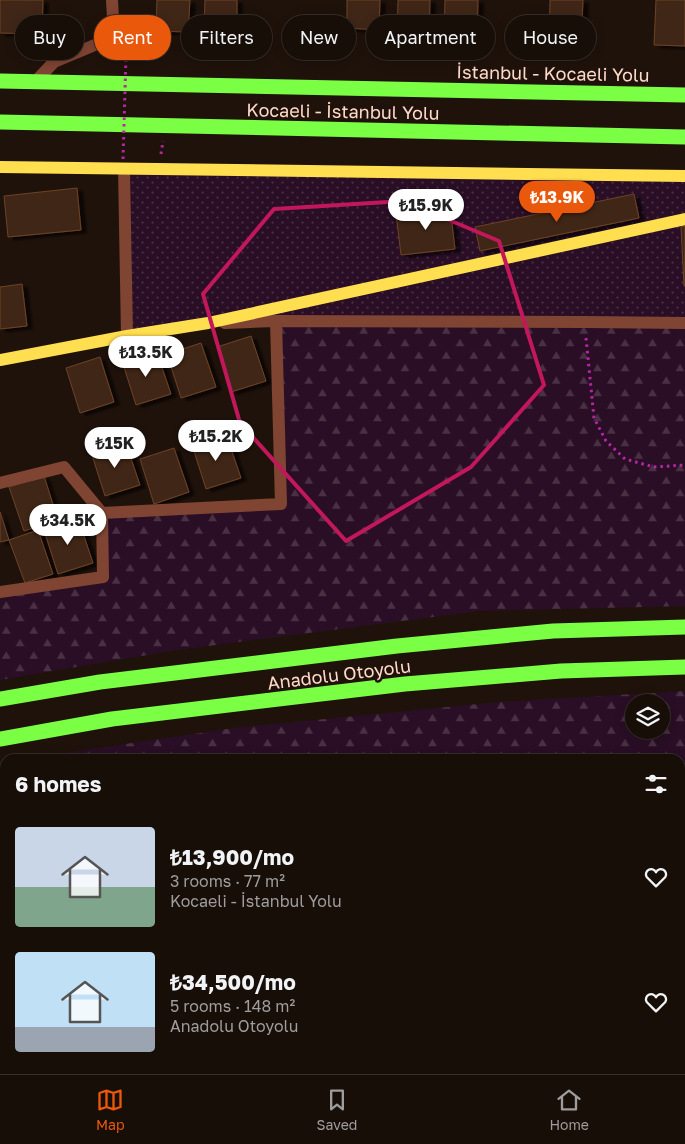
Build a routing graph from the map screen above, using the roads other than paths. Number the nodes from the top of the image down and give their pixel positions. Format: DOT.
graph roads {
  1 [pos="112,0"];
  2 [pos="0,81"];
  3 [pos="35,82"];
  4 [pos="685,95"];
  5 [pos="0,122"];
  6 [pos="685,137"];
  7 [pos="124,164"];
  8 [pos="0,167"];
  9 [pos="685,176"];
  10 [pos="685,218"];
  11 [pos="276,322"];
  12 [pos="208,323"];
  13 [pos="685,323"];
  14 [pos="127,336"];
  15 [pos="0,360"];
  16 [pos="0,483"];
  17 [pos="102,513"];
  18 [pos="0,592"];
  19 [pos="685,627"];
  20 [pos="685,667"];
  21 [pos="0,699"];
  22 [pos="0,739"];
  1 -- 3 [label="street"];
  2 -- 3 [label="highway, İstanbul - Kocaeli Yolu"];
  3 -- 4 [label="highway, İstanbul - Kocaeli Yolu"];
  5 -- 6 [label="highway, Kocaeli - İstanbul Yolu"];
  7 -- 8 [label="main road"];
  7 -- 9 [label="main road"];
  7 -- 14 [label="street"];
  10 -- 12 [label="main road"];
  11 -- 12 [label="street"];
  11 -- 13 [label="street"];
  11 -- 17 [label="street"];
  12 -- 14 [label="main road"];
  14 -- 15 [label="main road"];
  16 -- 17 [label="street"];
  17 -- 18 [label="street"];
  19 -- 21 [label="highway, Anadolu Otoyolu"];
  20 -- 22 [label="highway, Anadolu Otoyolu"];
}
